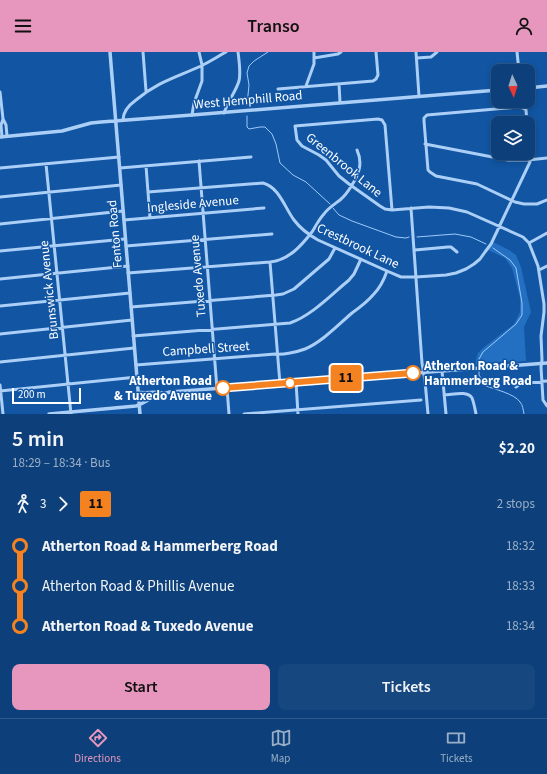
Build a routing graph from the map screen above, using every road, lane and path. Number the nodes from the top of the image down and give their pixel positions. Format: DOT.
graph roads {
  1 [pos="110,52"];
  2 [pos="143,52"];
  3 [pos="199,52"];
  4 [pos="226,52"];
  5 [pos="238,52"];
  6 [pos="314,52"];
  7 [pos="342,52"];
  8 [pos="376,52"];
  9 [pos="416,52"];
  10 [pos="437,52"];
  11 [pos="517,52"];
  12 [pos="314,58"];
  13 [pos="416,58"];
  14 [pos="518,64"];
  15 [pos="202,65"];
  16 [pos="339,84"];
  17 [pos="306,86"];
  18 [pos="547,86"];
  19 [pos="535,87"];
  20 [pos="278,89"];
  21 [pos="146,91"];
  22 [pos="491,91"];
  23 [pos="0,92"];
  24 [pos="419,96"];
  25 [pos="340,102"];
  26 [pos="224,112"];
  27 [pos="192,115"];
  28 [pos="527,116"];
  29 [pos="3,119"];
  30 [pos="116,120"];
  31 [pos="123,120"];
  32 [pos="7,136"];
  33 [pos="1,137"];
  34 [pos="425,144"];
  35 [pos="357,150"];
  36 [pos="119,157"];
  37 [pos="251,157"];
  38 [pos="491,157"];
  39 [pos="547,158"];
  40 [pos="535,159"];
  41 [pos="530,160"];
  42 [pos="198,162"];
  43 [pos="46,164"];
  44 [pos="146,166"];
  45 [pos="0,168"];
  46 [pos="120,168"];
  47 [pos="121,185"];
  48 [pos="352,186"];
  49 [pos="201,188"];
  50 [pos="49,192"];
  51 [pos="148,192"];
  52 [pos="0,197"];
  53 [pos="512,200"];
  54 [pos="547,200"];
  55 [pos="264,208"];
  56 [pos="411,208"];
  57 [pos="392,210"];
  58 [pos="123,211"];
  59 [pos="203,214"];
  60 [pos="150,218"];
  61 [pos="52,219"];
  62 [pos="124,220"];
  63 [pos="0,224"];
  64 [pos="499,227"];
  65 [pos="547,233"];
  66 [pos="272,234"];
  67 [pos="309,235"];
  68 [pos="125,239"];
  69 [pos="205,240"];
  70 [pos="529,243"];
  71 [pos="54,246"];
  72 [pos="126,246"];
  73 [pos="335,248"];
  74 [pos="415,250"];
  75 [pos="0,252"];
  76 [pos="457,252"];
  77 [pos="361,259"];
  78 [pos="270,262"];
  79 [pos="128,266"];
  80 [pos="547,266"];
  81 [pos="208,267"];
  82 [pos="539,270"];
  83 [pos="387,271"];
  84 [pos="57,273"];
  85 [pos="128,273"];
  86 [pos="416,277"];
  87 [pos="0,279"];
  88 [pos="130,293"];
  89 [pos="273,295"];
  90 [pos="60,300"];
  91 [pos="210,300"];
  92 [pos="0,306"];
  93 [pos="131,307"];
  94 [pos="546,312"];
  95 [pos="132,320"];
  96 [pos="276,325"];
  97 [pos="63,328"];
  98 [pos="213,330"];
  99 [pos="0,334"];
  100 [pos="133,336"];
  101 [pos="134,348"];
  102 [pos="278,354"];
  103 [pos="66,356"];
  104 [pos="215,359"];
  105 [pos="0,362"];
  106 [pos="547,363"];
  107 [pos="542,364"];
  108 [pos="136,365"];
  109 [pos="442,371"];
  110 [pos="424,372"];
  111 [pos="137,377"];
  112 [pos="543,381"];
  113 [pos="547,381"];
  114 [pos="296,382"];
  115 [pos="69,384"];
  116 [pos="280,384"];
  117 [pos="0,385"];
  118 [pos="516,387"];
  119 [pos="227,388"];
  120 [pos="217,389"];
  121 [pos="0,391"];
  122 [pos="138,392"];
  123 [pos="163,394"];
  124 [pos="444,395"];
  125 [pos="421,400"];
  126 [pos="139,405"];
  127 [pos="547,406"];
  128 [pos="298,410"];
  129 [pos="71,413"];
  130 [pos="3,414"];
  131 [pos="49,414"];
  132 [pos="140,414"];
  133 [pos="229,414"];
  134 [pos="244,414"];
  135 [pos="298,414"];
  136 [pos="428,414"];
  137 [pos="446,414"];
  138 [pos="476,414"];
  1 -- 30 [label="street, Fenton Road"];
  2 -- 21 [label="street"];
  3 -- 15 [label="street"];
  4 -- 15 [label="street"];
  5 -- 26 [label="street"];
  6 -- 12 [label="street"];
  7 -- 12 [label="street"];
  8 -- 16 [label="street"];
  9 -- 13 [label="street"];
  10 -- 13 [label="street"];
  11 -- 14 [label="street"];
  12 -- 17 [label="street"];
  13 -- 24 [label="street"];
  15 -- 21 [label="street"];
  15 -- 27 [label="street"];
  16 -- 17 [label="street"];
  16 -- 25 [label="street"];
  17 -- 20 [label="street"];
  18 -- 19 [label="street"];
  21 -- 31 [label="street"];
  22 -- 24 [label="street, West Hemphill Road"];
  23 -- 29 [label="street"];
  24 -- 25 [label="street, West Hemphill Road"];
  25 -- 26 [label="street, West Hemphill Road"];
  26 -- 27 [label="street, West Hemphill Road"];
  27 -- 31 [label="street, West Hemphill Road"];
  28 -- 34 [label="street"];
  29 -- 32 [label="street"];
  29 -- 33 [label="street"];
  30 -- 31 [label="street, West Hemphill Road"];
  30 -- 32 [label="street, West Hemphill Road"];
  30 -- 36 [label="street, Fenton Road"];
  32 -- 33 [label="street, West Hemphill Road"];
  34 -- 38 [label="street"];
  34 -- 53 [label="street"];
  35 -- 48 [label="street"];
  36 -- 43 [label="street"];
  36 -- 46 [label="street, Fenton Road"];
  37 -- 42 [label="street"];
  39 -- 40 [label="street"];
  41 -- 53 [label="street, Crestbrook Lane"];
  42 -- 44 [label="street"];
  42 -- 49 [label="street, Tuxedo Avenue"];
  43 -- 45 [label="street"];
  43 -- 50 [label="street, Brunswick Avenue"];
  44 -- 46 [label="street"];
  44 -- 51 [label="street"];
  46 -- 47 [label="street, Fenton Road"];
  47 -- 50 [label="street"];
  47 -- 58 [label="street, Fenton Road"];
  48 -- 57 [label="street, Greenbrook Lane"];
  48 -- 57 [label="street, Greenbrook Lane"];
  48 -- 67 [label="street"];
  49 -- 51 [label="street"];
  49 -- 59 [label="street, Tuxedo Avenue"];
  49 -- 67 [label="street, Crestbrook Lane"];
  50 -- 52 [label="street"];
  50 -- 61 [label="street, Brunswick Avenue"];
  51 -- 60 [label="street"];
  53 -- 54 [label="street"];
  53 -- 64 [label="street, Crestbrook Lane"];
  55 -- 59 [label="street, Ingleside Avenue"];
  56 -- 57 [label="street, Greenbrook Lane"];
  56 -- 64 [label="street, Greenbrook Lane"];
  56 -- 74 [label="street"];
  58 -- 61 [label="street"];
  58 -- 62 [label="street, Fenton Road"];
  59 -- 60 [label="street, Ingleside Avenue"];
  59 -- 69 [label="street, Tuxedo Avenue"];
  60 -- 62 [label="street, Ingleside Avenue"];
  61 -- 63 [label="street"];
  61 -- 71 [label="street, Brunswick Avenue"];
  62 -- 68 [label="street, Fenton Road"];
  64 -- 70 [label="street, Greenbrook Lane"];
  64 -- 86 [label="street, Crestbrook Lane"];
  65 -- 70 [label="street"];
  66 -- 69 [label="street"];
  67 -- 73 [label="street, Crestbrook Lane"];
  67 -- 78 [label="street"];
  68 -- 71 [label="street"];
  68 -- 72 [label="street, Fenton Road"];
  69 -- 72 [label="street"];
  69 -- 81 [label="street, Tuxedo Avenue"];
  70 -- 82 [label="street"];
  71 -- 75 [label="street"];
  71 -- 84 [label="street, Brunswick Avenue"];
  72 -- 79 [label="street, Fenton Road"];
  73 -- 77 [label="street, Crestbrook Lane"];
  73 -- 89 [label="street"];
  74 -- 76 [label="street"];
  74 -- 86 [label="street"];
  77 -- 83 [label="street, Crestbrook Lane"];
  77 -- 96 [label="street"];
  78 -- 81 [label="street"];
  78 -- 89 [label="street"];
  79 -- 84 [label="street"];
  79 -- 85 [label="street, Fenton Road"];
  80 -- 82 [label="street"];
  81 -- 85 [label="street"];
  81 -- 91 [label="street, Tuxedo Avenue"];
  82 -- 94 [label="street"];
  83 -- 86 [label="street, Crestbrook Lane"];
  83 -- 102 [label="street, Campbell Street"];
  84 -- 87 [label="street"];
  84 -- 90 [label="street, Brunswick Avenue"];
  85 -- 88 [label="street, Fenton Road"];
  86 -- 110 [label="street"];
  88 -- 90 [label="street"];
  88 -- 93 [label="street, Fenton Road"];
  89 -- 91 [label="street"];
  89 -- 96 [label="street"];
  90 -- 92 [label="street"];
  90 -- 97 [label="street, Brunswick Avenue"];
  91 -- 93 [label="street"];
  91 -- 98 [label="street, Tuxedo Avenue"];
  93 -- 95 [label="street, Fenton Road"];
  94 -- 107 [label="street"];
  95 -- 97 [label="street"];
  95 -- 100 [label="street, Fenton Road"];
  96 -- 98 [label="street"];
  96 -- 102 [label="street"];
  97 -- 99 [label="street"];
  97 -- 103 [label="street, Brunswick Avenue"];
  98 -- 100 [label="street"];
  98 -- 104 [label="street, Tuxedo Avenue"];
  100 -- 101 [label="street, Fenton Road"];
  101 -- 103 [label="street"];
  101 -- 108 [label="street, Fenton Road"];
  102 -- 104 [label="street, Campbell Street"];
  102 -- 116 [label="street"];
  103 -- 105 [label="street"];
  103 -- 115 [label="street, Brunswick Avenue"];
  104 -- 108 [label="street, Campbell Street"];
  104 -- 120 [label="street, Tuxedo Avenue"];
  106 -- 107 [label="street"];
  107 -- 109 [label="street"];
  107 -- 112 [label="street"];
  108 -- 111 [label="street, Fenton Road"];
  109 -- 110 [label="street"];
  109 -- 124 [label="street"];
  110 -- 114 [label="street"];
  110 -- 136 [label="street"];
  111 -- 115 [label="street"];
  111 -- 122 [label="street, Fenton Road"];
  112 -- 113 [label="street"];
  112 -- 118 [label="street"];
  112 -- 127 [label="street"];
  114 -- 116 [label="street"];
  114 -- 128 [label="street"];
  115 -- 121 [label="street"];
  115 -- 129 [label="street, Brunswick Avenue"];
  116 -- 119 [label="street"];
  117 -- 121 [label="street"];
  119 -- 120 [label="street"];
  119 -- 133 [label="street"];
  120 -- 123 [label="street"];
  121 -- 130 [label="street"];
  122 -- 123 [label="street"];
  122 -- 126 [label="street, Fenton Road"];
  123 -- 126 [label="street"];
  124 -- 137 [label="street"];
  124 -- 138 [label="street"];
  125 -- 128 [label="street"];
  126 -- 129 [label="street"];
  126 -- 132 [label="street, Fenton Road"];
  128 -- 134 [label="street"];
  128 -- 135 [label="street"];
  129 -- 131 [label="street"];
}
